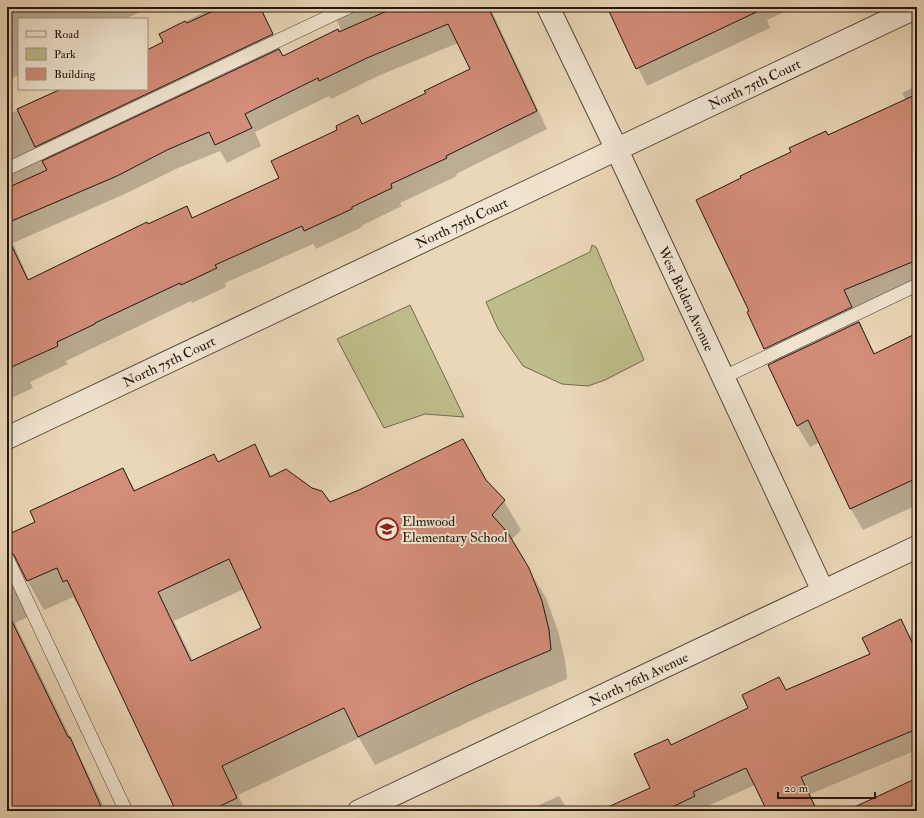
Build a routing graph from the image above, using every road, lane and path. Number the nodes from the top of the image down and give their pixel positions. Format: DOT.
graph roads {
  1 [pos="349,7"];
  2 [pos="548,7"];
  3 [pos="917,8"];
  4 [pos="616,150"];
  5 [pos="7,169"];
  6 [pos="917,285"];
  7 [pos="722,378"];
  8 [pos="7,438"];
  9 [pos="917,547"];
  10 [pos="7,558"];
  11 [pos="823,591"];
  12 [pos="126,811"];
  13 [pos="359,811"];
  1 -- 5 [label="lane"];
  2 -- 4 [label="street, West Belden Avenue"];
  3 -- 4 [label="street, North 75th Court"];
  4 -- 7 [label="street, West Belden Avenue"];
  4 -- 8 [label="street, North 75th Court"];
  6 -- 7 [label="lane"];
  7 -- 11 [label="street, West Belden Avenue"];
  9 -- 11 [label="street, North 76th Avenue"];
  10 -- 12 [label="lane"];
  11 -- 13 [label="street, North 76th Avenue"];
}
